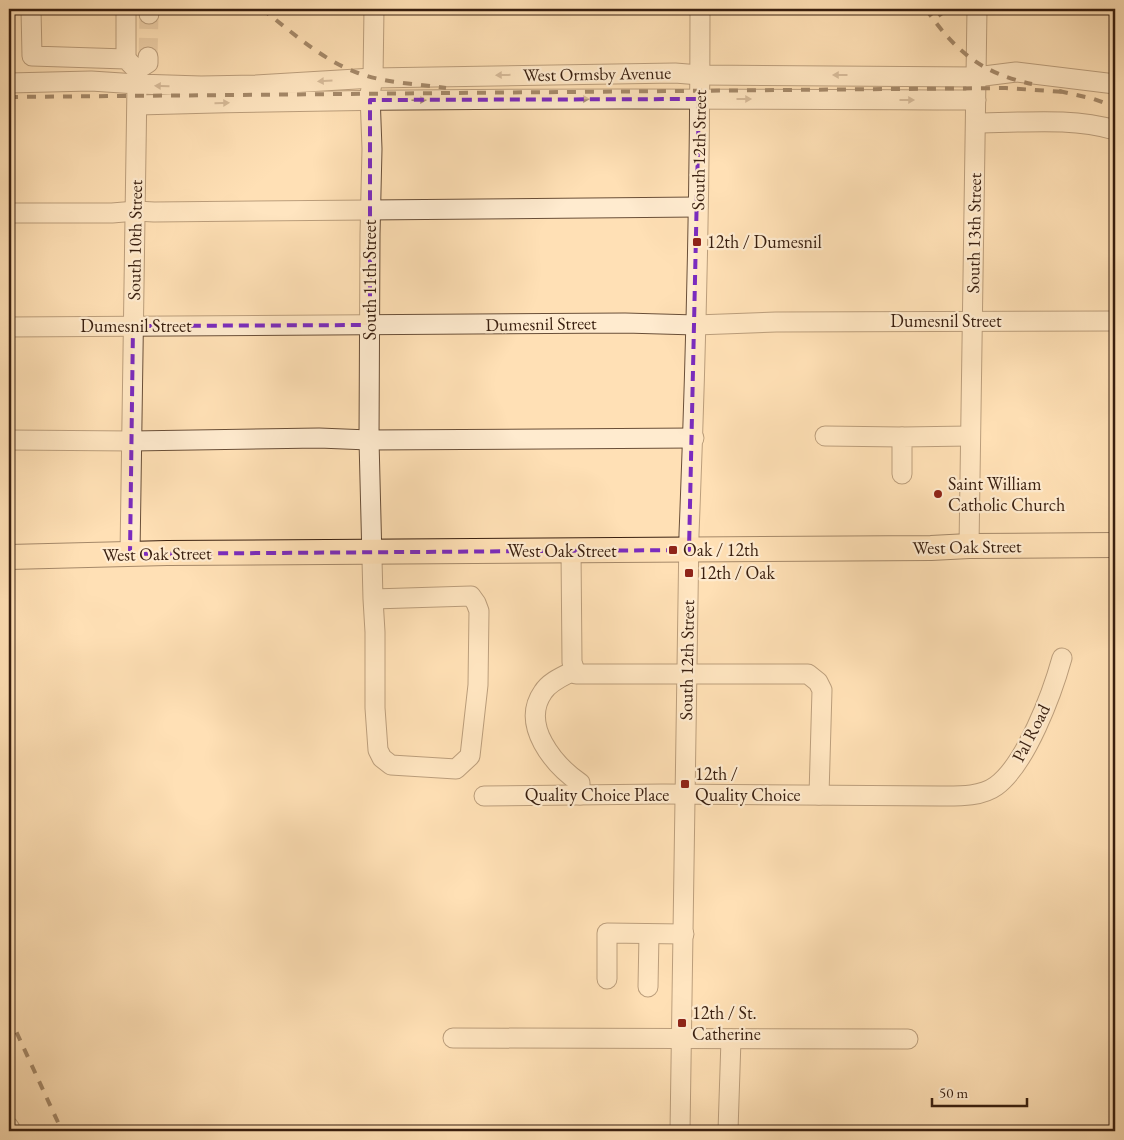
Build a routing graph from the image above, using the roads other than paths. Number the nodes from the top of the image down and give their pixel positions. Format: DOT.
graph roads {
  1 [pos="31,9"];
  2 [pos="126,9"];
  3 [pos="374,9"];
  4 [pos="700,9"];
  5 [pos="977,9"];
  6 [pos="137,68"];
  7 [pos="700,75"];
  8 [pos="976,77"];
  9 [pos="373,78"];
  10 [pos="10,79"];
  11 [pos="1115,84"];
  12 [pos="699,99"];
  13 [pos="370,100"];
  14 [pos="976,100"];
  15 [pos="138,105"];
  16 [pos="976,123"];
  17 [pos="1115,130"];
  18 [pos="698,208"];
  19 [pos="136,211"];
  20 [pos="370,211"];
  21 [pos="9,213"];
  22 [pos="973,320"];
  23 [pos="1115,321"];
  24 [pos="370,325"];
  25 [pos="696,325"];
  26 [pos="133,326"];
  27 [pos="9,327"];
  28 [pos="825,436"];
  29 [pos="902,436"];
  30 [pos="970,436"];
  31 [pos="694,438"];
  32 [pos="9,440"];
  33 [pos="370,440"];
  34 [pos="132,441"];
  35 [pos="902,474"];
  36 [pos="1115,545"];
  37 [pos="968,546"];
  38 [pos="689,550"];
  39 [pos="572,551"];
  40 [pos="371,552"];
  41 [pos="130,554"];
  42 [pos="9,557"];
  43 [pos="373,599"];
  44 [pos="1062,658"];
  45 [pos="575,670"];
  46 [pos="687,674"];
  47 [pos="981,793"];
  48 [pos="580,795"];
  49 [pos="685,795"];
  50 [pos="819,795"];
  51 [pos="484,796"];
  52 [pos="649,934"];
  53 [pos="684,934"];
  54 [pos="607,980"];
  55 [pos="648,988"];
  56 [pos="452,1038"];
  57 [pos="731,1039"];
  58 [pos="682,1040"];
  59 [pos="908,1040"];
  60 [pos="9,1127"];
  61 [pos="11,1131"];
  62 [pos="680,1131"];
  63 [pos="728,1131"];
  1 -- 6 [label="street"];
  2 -- 6 [label="street"];
  3 -- 9 [label="street, South 11th Street"];
  4 -- 7 [label="street, South 12th Street"];
  5 -- 8 [label="street, South 13th Street"];
  9 -- 6 [label="street, West Ormsby Avenue, one-way"];
  6 -- 10 [label="street, West Ormsby Avenue"];
  6 -- 15 [label="street"];
  8 -- 7 [label="street, West Ormsby Avenue, one-way"];
  7 -- 9 [label="street, West Ormsby Avenue, one-way"];
  7 -- 12 [label="street, South 12th Street"];
  8 -- 11 [label="street, West Ormsby Avenue"];
  8 -- 14 [label="street, South 13th Street"];
  9 -- 13 [label="street, South 11th Street"];
  13 -- 12 [label="street, West Ormsby Avenue, one-way"];
  12 -- 14 [label="street, West Ormsby Avenue, one-way"];
  12 -- 18 [label="street, South 12th Street"];
  15 -- 13 [label="street, West Ormsby Avenue, one-way"];
  13 -- 20 [label="street, South 11th Street"];
  14 -- 16 [label="street, South 13th Street"];
  15 -- 19 [label="street, South 10th Street"];
  16 -- 17 [label="street"];
  16 -- 22 [label="street, South 13th Street"];
  18 -- 20 [label="street"];
  18 -- 25 [label="street, South 12th Street"];
  19 -- 20 [label="street"];
  19 -- 21 [label="street"];
  19 -- 26 [label="street, South 10th Street"];
  20 -- 24 [label="street, South 11th Street"];
  22 -- 23 [label="street, Dumesnil Street"];
  22 -- 25 [label="street, Dumesnil Street"];
  22 -- 30 [label="street, South 13th Street"];
  24 -- 25 [label="street, Dumesnil Street"];
  24 -- 26 [label="street, Dumesnil Street"];
  24 -- 33 [label="street, South 11th Street"];
  25 -- 31 [label="street, South 12th Street"];
  26 -- 27 [label="street, Dumesnil Street"];
  26 -- 34 [label="street, South 10th Street"];
  28 -- 29 [label="street"];
  29 -- 30 [label="street"];
  29 -- 35 [label="street"];
  30 -- 37 [label="street, South 13th Street"];
  31 -- 33 [label="street"];
  31 -- 38 [label="street, South 12th Street"];
  32 -- 34 [label="street"];
  33 -- 34 [label="street"];
  33 -- 40 [label="street, South 11th Street"];
  34 -- 41 [label="street, South 10th Street"];
  36 -- 37 [label="main road, West Oak Street"];
  37 -- 38 [label="main road, West Oak Street"];
  38 -- 39 [label="main road, West Oak Street"];
  38 -- 46 [label="street, South 12th Street"];
  39 -- 40 [label="main road, West Oak Street"];
  39 -- 45 [label="street"];
  40 -- 41 [label="main road, West Oak Street"];
  40 -- 43 [label="street, South 11th Street"];
  41 -- 42 [label="main road, West Oak Street"];
  43 -- 43 [label="street, South 11th Street"];
  44 -- 47 [label="street, Pal Road"];
  45 -- 46 [label="street"];
  45 -- 48 [label="street"];
  46 -- 49 [label="street, South 12th Street"];
  46 -- 50 [label="street"];
  47 -- 50 [label="street, Quality Choice Place"];
  48 -- 49 [label="street, Quality Choice Place"];
  48 -- 51 [label="street, Quality Choice Place"];
  49 -- 50 [label="street, Quality Choice Place"];
  49 -- 53 [label="street, South 12th Street"];
  52 -- 53 [label="street"];
  52 -- 54 [label="street"];
  52 -- 55 [label="street"];
  53 -- 58 [label="street, South 12th Street"];
  56 -- 58 [label="street"];
  57 -- 58 [label="street"];
  57 -- 59 [label="street"];
  57 -- 63 [label="street"];
  58 -- 62 [label="street, South 12th Street"];
  60 -- 61 [label="street"];
}
